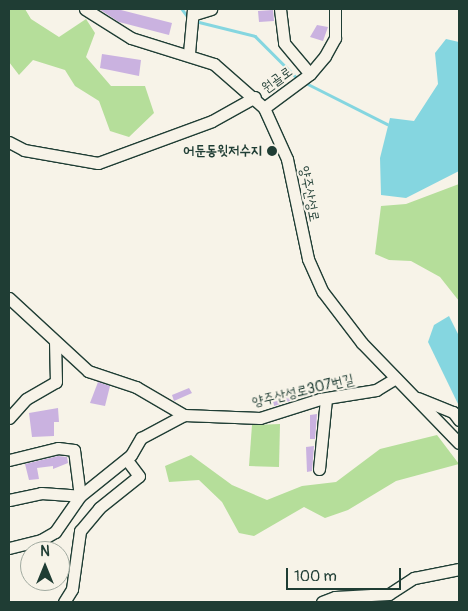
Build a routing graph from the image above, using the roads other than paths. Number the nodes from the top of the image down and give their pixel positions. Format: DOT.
graph roads {
  1 [pos="84,9"];
  2 [pos="210,9"];
  3 [pos="280,9"];
  4 [pos="335,9"];
  5 [pos="194,16"];
  6 [pos="189,53"];
  7 [pos="231,76"];
  8 [pos="308,76"];
  9 [pos="255,97"];
  10 [pos="280,97"];
  11 [pos="264,108"];
  12 [pos="9,142"];
  13 [pos="284,150"];
  14 [pos="9,298"];
  15 [pos="55,342"];
  16 [pos="396,378"];
  17 [pos="414,396"];
  18 [pos="326,399"];
  19 [pos="184,415"];
  20 [pos="9,418"];
  21 [pos="459,420"];
  22 [pos="459,443"];
  23 [pos="126,459"];
  24 [pos="9,460"];
  25 [pos="319,469"];
  26 [pos="80,496"];
  27 [pos="9,500"];
  28 [pos="9,548"];
  29 [pos="459,569"];
  30 [pos="64,602"];
  31 [pos="322,602"];
  1 -- 6 [label="street, 양주산성로"];
  2 -- 5 [label="street"];
  3 -- 8 [label="street"];
  4 -- 8 [label="street, 원골로"];
  5 -- 6 [label="street"];
  6 -- 7 [label="street, 양주산성로"];
  7 -- 9 [label="street, 양주산성로"];
  7 -- 10 [label="street"];
  8 -- 10 [label="street, 원골로"];
  9 -- 11 [label="street, 양주산성로"];
  9 -- 12 [label="street"];
  10 -- 11 [label="street, 원골로"];
  10 -- 13 [label="street"];
  11 -- 13 [label="street, 양주산성로"];
  13 -- 16 [label="street, 양주산성로"];
  14 -- 15 [label="street, 양주산성로307번길"];
  15 -- 19 [label="street, 양주산성로307번길"];
  15 -- 20 [label="street"];
  16 -- 17 [label="street, 양주산성로"];
  16 -- 18 [label="street, 양주산성로307번길"];
  17 -- 21 [label="street"];
  17 -- 22 [label="street, 양주산성로"];
  18 -- 19 [label="street, 양주산성로307번길"];
  18 -- 25 [label="street"];
  19 -- 23 [label="street"];
  23 -- 26 [label="street"];
  23 -- 30 [label="street"];
  24 -- 26 [label="street"];
  26 -- 27 [label="street"];
  26 -- 28 [label="street"];
  29 -- 31 [label="street"];
}
